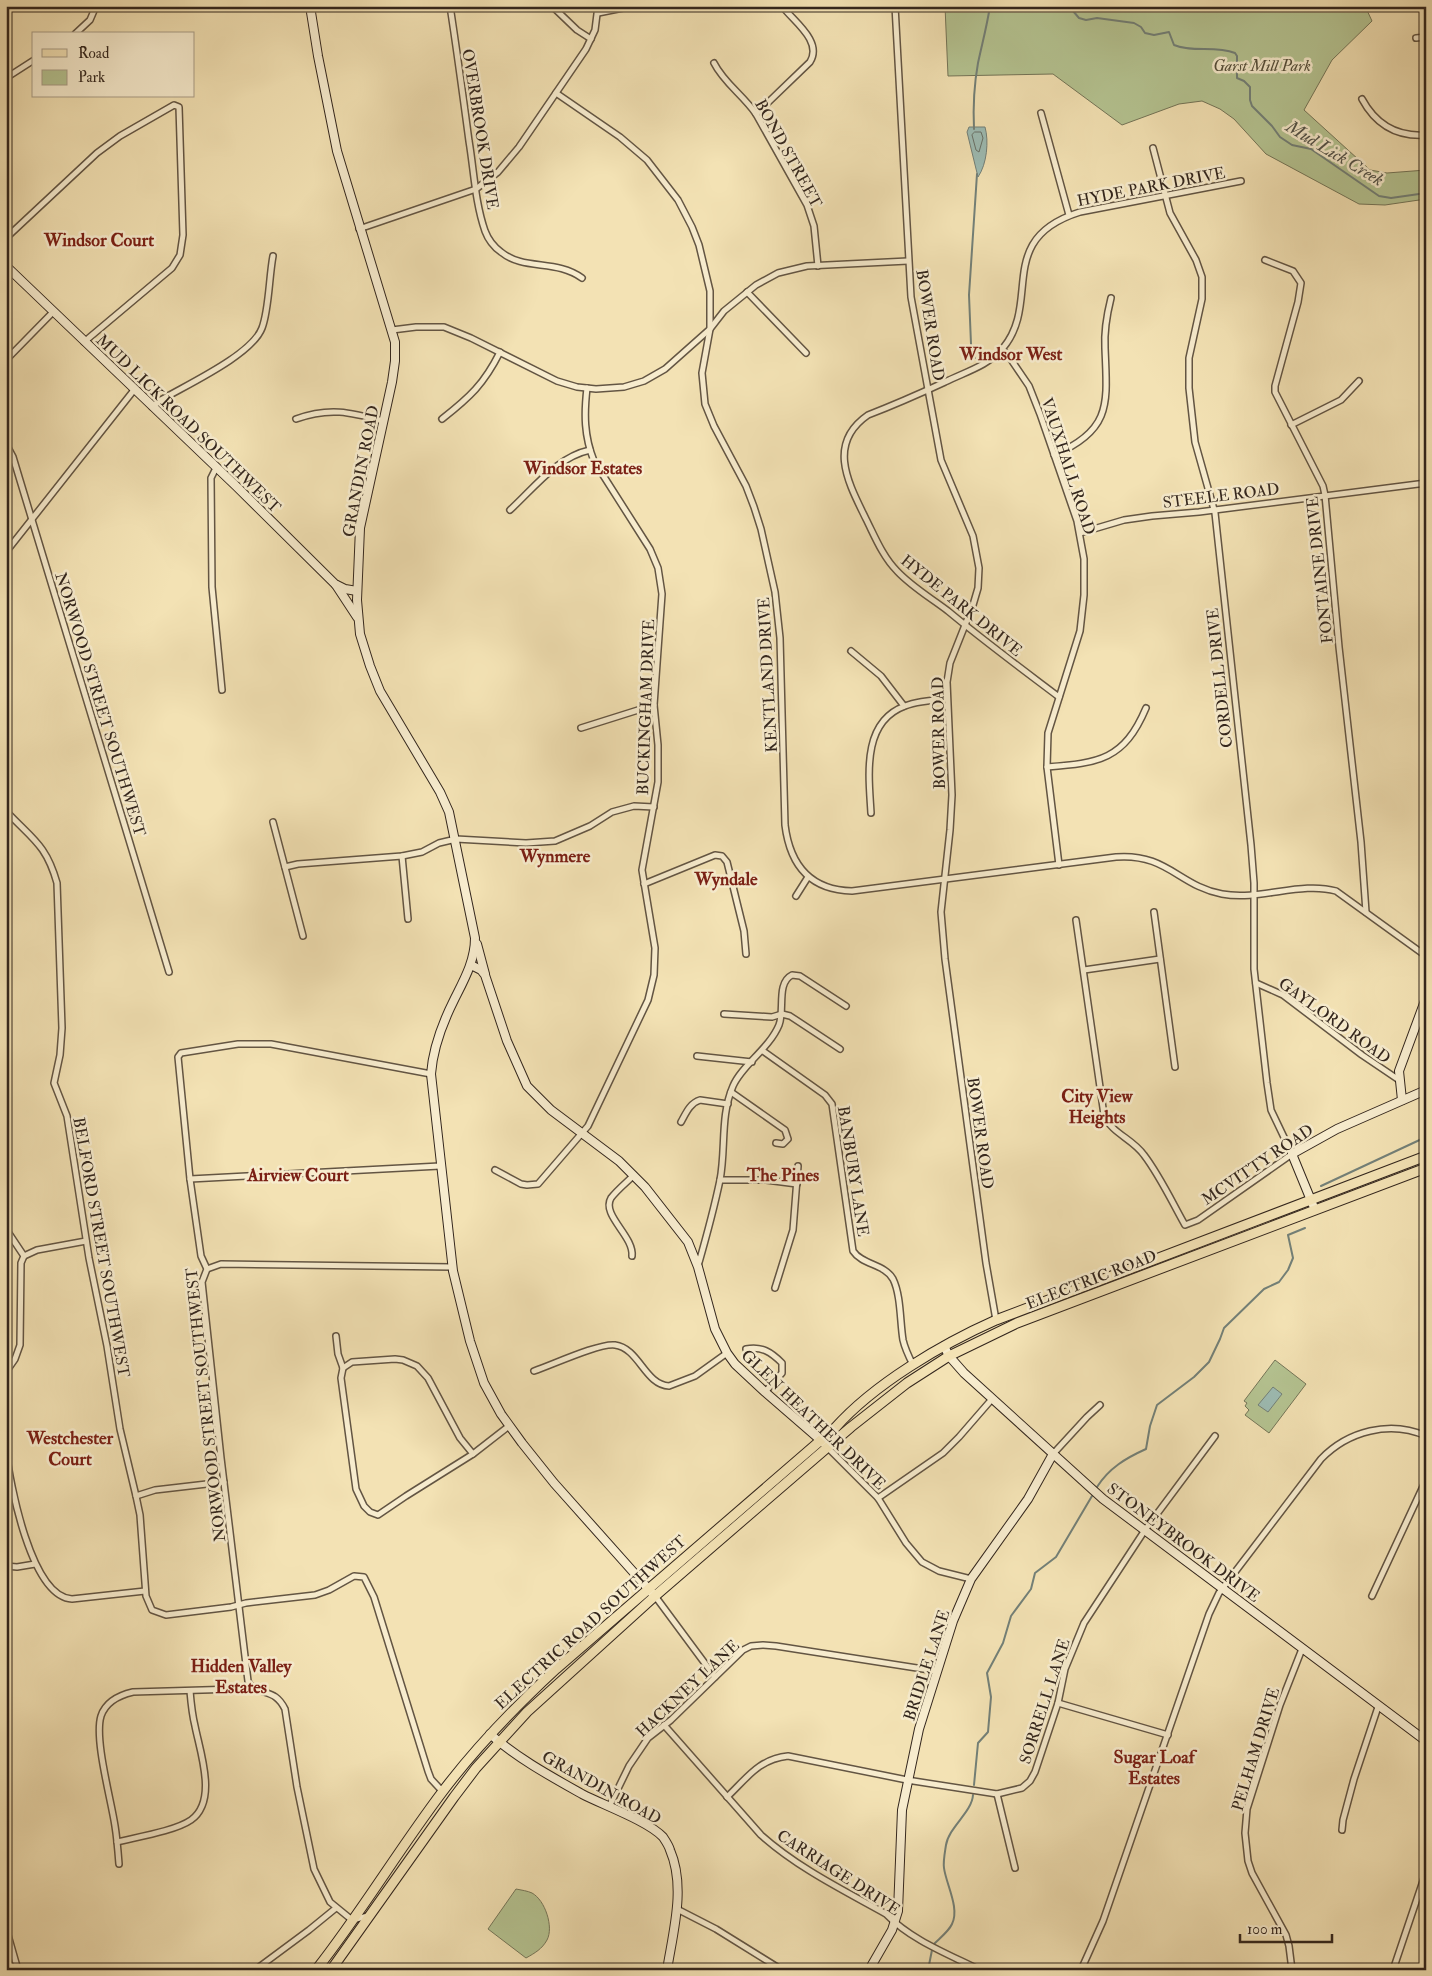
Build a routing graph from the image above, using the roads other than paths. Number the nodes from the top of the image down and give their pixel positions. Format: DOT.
graph roads {
  1 [pos="96,6"];
  2 [pos="310,6"];
  3 [pos="450,6"];
  4 [pos="552,6"];
  5 [pos="633,6"];
  6 [pos="782,6"];
  7 [pos="895,6"];
  8 [pos="598,9"];
  9 [pos="77,32"];
  10 [pos="1426,37"];
  11 [pos="1416,38"];
  12 [pos="591,39"];
  13 [pos="32,61"];
  14 [pos="714,63"];
  15 [pos="6,78"];
  16 [pos="556,93"];
  17 [pos="1362,99"];
  18 [pos="1041,113"];
  19 [pos="756,114"];
  20 [pos="1426,135"];
  21 [pos="1152,148"];
  22 [pos="1240,181"];
  23 [pos="476,189"];
  24 [pos="1165,195"];
  25 [pos="1069,215"];
  26 [pos="360,229"];
  27 [pos="6,238"];
  28 [pos="273,256"];
  29 [pos="1265,260"];
  30 [pos="908,262"];
  31 [pos="6,266"];
  32 [pos="818,266"];
  33 [pos="582,278"];
  34 [pos="747,292"];
  35 [pos="1111,298"];
  36 [pos="53,312"];
  37 [pos="710,329"];
  38 [pos="392,330"];
  39 [pos="84,342"];
  40 [pos="1002,349"];
  41 [pos="500,352"];
  42 [pos="806,353"];
  43 [pos="6,360"];
  44 [pos="1359,381"];
  45 [pos="587,388"];
  46 [pos="134,390"];
  47 [pos="928,390"];
  48 [pos="152,407"];
  49 [pos="442,419"];
  50 [pos="296,420"];
  51 [pos="383,421"];
  52 [pos="1291,425"];
  53 [pos="6,444"];
  54 [pos="590,450"];
  55 [pos="1054,455"];
  56 [pos="216,468"];
  57 [pos="1426,483"];
  58 [pos="1325,495"];
  59 [pos="510,510"];
  60 [pos="1214,510"];
  61 [pos="32,519"];
  62 [pos="1080,533"];
  63 [pos="6,552"];
  64 [pos="335,584"];
  65 [pos="357,591"];
  66 [pos="358,619"];
  67 [pos="965,626"];
  68 [pos="851,651"];
  69 [pos="222,690"];
  70 [pos="1059,697"];
  71 [pos="947,699"];
  72 [pos="654,705"];
  73 [pos="904,706"];
  74 [pos="1146,708"];
  75 [pos="581,728"];
  76 [pos="1047,767"];
  77 [pos="654,807"];
  78 [pos="6,811"];
  79 [pos="871,813"];
  80 [pos="273,822"];
  81 [pos="456,839"];
  82 [pos="402,856"];
  83 [pos="1059,865"];
  84 [pos="285,867"];
  85 [pos="808,877"];
  86 [pos="944,880"];
  87 [pos="644,884"];
  88 [pos="796,896"];
  89 [pos="1254,896"];
  90 [pos="1154,912"];
  91 [pos="1366,912"];
  92 [pos="408,919"];
  93 [pos="1076,920"];
  94 [pos="303,936"];
  95 [pos="475,938"];
  96 [pos="746,954"];
  97 [pos="1426,956"];
  98 [pos="1160,959"];
  99 [pos="471,965"];
  100 [pos="1084,970"];
  101 [pos="169,972"];
  102 [pos="486,978"];
  103 [pos="1256,983"];
  104 [pos="1426,998"];
  105 [pos="846,1006"];
  106 [pos="724,1014"];
  107 [pos="782,1014"];
  108 [pos="840,1049"];
  109 [pos="763,1051"];
  110 [pos="697,1056"];
  111 [pos="752,1062"];
  112 [pos="1175,1067"];
  113 [pos="431,1074"];
  114 [pos="1399,1080"];
  115 [pos="1426,1090"];
  116 [pos="731,1092"];
  117 [pos="1402,1100"];
  118 [pos="728,1104"];
  119 [pos="681,1122"];
  120 [pos="582,1133"];
  121 [pos="776,1142"];
  122 [pos="1292,1154"];
  123 [pos="1426,1156"];
  124 [pos="440,1166"];
  125 [pos="798,1166"];
  126 [pos="1426,1168"];
  127 [pos="495,1170"];
  128 [pos="634,1175"];
  129 [pos="190,1179"];
  130 [pos="720,1180"];
  131 [pos="797,1184"];
  132 [pos="1311,1199"];
  133 [pos="1315,1210"];
  134 [pos="6,1229"];
  135 [pos="86,1241"];
  136 [pos="24,1256"];
  137 [pos="632,1256"];
  138 [pos="698,1266"];
  139 [pos="452,1267"];
  140 [pos="207,1269"];
  141 [pos="775,1288"];
  142 [pos="996,1320"];
  143 [pos="336,1336"];
  144 [pos="944,1346"];
  145 [pos="746,1349"];
  146 [pos="727,1353"];
  147 [pos="949,1356"];
  148 [pos="913,1365"];
  149 [pos="343,1368"];
  150 [pos="534,1371"];
  151 [pos="6,1372"];
  152 [pos="765,1392"];
  153 [pos="992,1399"];
  154 [pos="1100,1406"];
  155 [pos="509,1426"];
  156 [pos="1215,1436"];
  157 [pos="1426,1436"];
  158 [pos="820,1440"];
  159 [pos="828,1448"];
  160 [pos="6,1450"];
  161 [pos="473,1454"];
  162 [pos="1052,1454"];
  163 [pos="797,1474"];
  164 [pos="1426,1480"];
  165 [pos="224,1482"];
  166 [pos="136,1496"];
  167 [pos="878,1498"];
  168 [pos="1145,1530"];
  169 [pos="35,1564"];
  170 [pos="6,1566"];
  171 [pos="971,1579"];
  172 [pos="648,1588"];
  173 [pos="1223,1588"];
  174 [pos="145,1591"];
  175 [pos="655,1596"];
  176 [pos="1372,1596"];
  177 [pos="239,1605"];
  178 [pos="1302,1648"];
  179 [pos="936,1671"];
  180 [pos="715,1677"];
  181 [pos="250,1686"];
  182 [pos="190,1691"];
  183 [pos="1058,1703"];
  184 [pos="1378,1707"];
  185 [pos="664,1726"];
  186 [pos="490,1734"];
  187 [pos="1168,1735"];
  188 [pos="1426,1741"];
  189 [pos="498,1742"];
  190 [pos="908,1780"];
  191 [pos="443,1792"];
  192 [pos="997,1794"];
  193 [pos="727,1797"];
  194 [pos="609,1808"];
  195 [pos="1342,1830"];
  196 [pos="117,1842"];
  197 [pos="119,1864"];
  198 [pos="1015,1868"];
  199 [pos="1426,1872"];
  200 [pos="336,1908"];
  201 [pos="677,1909"];
  202 [pos="371,1915"];
  203 [pos="352,1920"];
  204 [pos="895,1923"];
  205 [pos="6,1928"];
  206 [pos="18,1970"];
  207 [pos="255,1970"];
  208 [pos="316,1970"];
  209 [pos="331,1970"];
  210 [pos="667,1970"];
  211 [pos="782,1970"];
  212 [pos="870,1970"];
  213 [pos="980,1970"];
  214 [pos="1081,1970"];
  215 [pos="1292,1970"];
  216 [pos="1393,1970"];
  1 -- 9 [label="street"];
  2 -- 26 [label="street, GRANDIN ROAD"];
  3 -- 23 [label="street, OVERBROOK DRIVE"];
  4 -- 12 [label="street"];
  5 -- 8 [label="street"];
  6 -- 19 [label="street"];
  7 -- 30 [label="street, BOWER ROAD"];
  8 -- 12 [label="street"];
  10 -- 11 [label="street"];
  12 -- 16 [label="street"];
  13 -- 15 [label="street"];
  14 -- 19 [label="street, BOND STREET"];
  16 -- 23 [label="street"];
  16 -- 37 [label="street, KENTLAND DRIVE"];
  17 -- 20 [label="street"];
  18 -- 25 [label="street"];
  19 -- 32 [label="street, BOND STREET"];
  21 -- 24 [label="street, CORDELL DRIVE"];
  22 -- 24 [label="street, HYDE PARK DRIVE"];
  23 -- 26 [label="street"];
  23 -- 33 [label="street, OVERBROOK DRIVE"];
  24 -- 25 [label="street, HYDE PARK DRIVE"];
  24 -- 60 [label="street, CORDELL DRIVE"];
  25 -- 40 [label="street, HYDE PARK DRIVE"];
  26 -- 38 [label="street, GRANDIN ROAD"];
  27 -- 39 [label="street"];
  28 -- 48 [label="street"];
  29 -- 52 [label="street, FONTAINE DRIVE"];
  30 -- 32 [label="street"];
  30 -- 47 [label="street, BOWER ROAD"];
  31 -- 36 [label="street, MUD LICK ROAD SOUTHWEST"];
  32 -- 34 [label="street"];
  34 -- 37 [label="street"];
  34 -- 42 [label="street"];
  35 -- 55 [label="street"];
  36 -- 39 [label="street, MUD LICK ROAD SOUTHWEST"];
  36 -- 43 [label="street"];
  37 -- 45 [label="street"];
  37 -- 85 [label="street, KENTLAND DRIVE"];
  38 -- 41 [label="street"];
  38 -- 51 [label="street, GRANDIN ROAD"];
  39 -- 46 [label="street, MUD LICK ROAD SOUTHWEST"];
  40 -- 47 [label="street, HYDE PARK DRIVE"];
  40 -- 55 [label="street, VAUXHALL ROAD"];
  41 -- 45 [label="street"];
  41 -- 49 [label="street"];
  44 -- 52 [label="street"];
  45 -- 54 [label="street, BUCKINGHAM DRIVE"];
  46 -- 48 [label="street, MUD LICK ROAD SOUTHWEST"];
  46 -- 61 [label="street"];
  47 -- 67 [label="street, BOWER ROAD"];
  47 -- 67 [label="street, HYDE PARK DRIVE"];
  48 -- 56 [label="street, MUD LICK ROAD SOUTHWEST"];
  50 -- 51 [label="street"];
  51 -- 65 [label="street, GRANDIN ROAD"];
  52 -- 58 [label="street, FONTAINE DRIVE"];
  53 -- 61 [label="street, NORWOOD STREET SOUTHWEST"];
  54 -- 59 [label="street"];
  54 -- 72 [label="street, BUCKINGHAM DRIVE"];
  55 -- 62 [label="street, VAUXHALL ROAD"];
  56 -- 64 [label="street, MUD LICK ROAD SOUTHWEST"];
  56 -- 69 [label="street"];
  57 -- 58 [label="street, STEELE ROAD"];
  58 -- 60 [label="street, STEELE ROAD"];
  58 -- 91 [label="street, FONTAINE DRIVE"];
  60 -- 62 [label="street, STEELE ROAD"];
  60 -- 89 [label="street, CORDELL DRIVE"];
  61 -- 63 [label="street"];
  61 -- 101 [label="street, NORWOOD STREET SOUTHWEST"];
  62 -- 70 [label="street, VAUXHALL ROAD"];
  64 -- 65 [label="street, MUD LICK ROAD SOUTHWEST"];
  64 -- 66 [label="street"];
  65 -- 66 [label="street, GRANDIN ROAD"];
  66 -- 81 [label="street, GRANDIN ROAD"];
  67 -- 70 [label="street, HYDE PARK DRIVE"];
  67 -- 71 [label="street, BOWER ROAD"];
  68 -- 73 [label="street"];
  70 -- 76 [label="street, VAUXHALL ROAD"];
  71 -- 73 [label="street"];
  71 -- 86 [label="street, BOWER ROAD"];
  72 -- 75 [label="street"];
  72 -- 77 [label="street, BUCKINGHAM DRIVE"];
  73 -- 79 [label="street"];
  74 -- 76 [label="street"];
  76 -- 83 [label="street, VAUXHALL ROAD"];
  77 -- 81 [label="street"];
  77 -- 87 [label="street, BUCKINGHAM DRIVE"];
  78 -- 135 [label="street, BELFORD STREET SOUTHWEST"];
  80 -- 84 [label="street"];
  81 -- 82 [label="street"];
  81 -- 95 [label="street, GRANDIN ROAD"];
  82 -- 84 [label="street"];
  82 -- 92 [label="street"];
  83 -- 86 [label="street"];
  83 -- 89 [label="street"];
  84 -- 94 [label="street"];
  85 -- 86 [label="street"];
  85 -- 88 [label="street"];
  86 -- 142 [label="street, BOWER ROAD"];
  87 -- 96 [label="street"];
  87 -- 120 [label="street, BUCKINGHAM DRIVE"];
  89 -- 91 [label="street"];
  89 -- 103 [label="street, CORDELL DRIVE"];
  90 -- 98 [label="street"];
  91 -- 97 [label="street"];
  93 -- 100 [label="street"];
  95 -- 99 [label="street"];
  95 -- 102 [label="street, GLEN HEATHER DRIVE"];
  98 -- 100 [label="street"];
  98 -- 112 [label="street"];
  99 -- 102 [label="street"];
  99 -- 113 [label="street"];
  100 -- 122 [label="street, MCVITTY ROAD"];
  102 -- 120 [label="street, GLEN HEATHER DRIVE"];
  103 -- 114 [label="street, GAYLORD ROAD"];
  103 -- 122 [label="street, CORDELL DRIVE"];
  104 -- 114 [label="street"];
  105 -- 107 [label="street"];
  106 -- 107 [label="street"];
  107 -- 108 [label="street"];
  107 -- 109 [label="street"];
  109 -- 111 [label="street"];
  109 -- 148 [label="street, BANBURY LANE"];
  110 -- 111 [label="street"];
  111 -- 116 [label="street"];
  113 -- 124 [label="street"];
  113 -- 129 [label="street, NORWOOD STREET SOUTHWEST"];
  114 -- 117 [label="street"];
  115 -- 117 [label="street, MCVITTY ROAD"];
  116 -- 118 [label="street"];
  116 -- 121 [label="street"];
  117 -- 122 [label="street, MCVITTY ROAD"];
  118 -- 119 [label="street"];
  118 -- 130 [label="street"];
  120 -- 127 [label="street, BUCKINGHAM DRIVE"];
  120 -- 128 [label="street, GLEN HEATHER DRIVE"];
  122 -- 132 [label="street, CORDELL DRIVE"];
  123 -- 132 [label="main road, ELECTRIC ROAD"];
  124 -- 129 [label="street"];
  124 -- 139 [label="street"];
  125 -- 131 [label="street"];
  126 -- 133 [label="main road, ELECTRIC ROAD"];
  128 -- 137 [label="street"];
  128 -- 138 [label="street, GLEN HEATHER DRIVE"];
  129 -- 140 [label="street, NORWOOD STREET SOUTHWEST"];
  130 -- 131 [label="street"];
  130 -- 138 [label="street"];
  131 -- 141 [label="street"];
  132 -- 133 [label="street, CORDELL DRIVE"];
  132 -- 142 [label="main road, ELECTRIC ROAD"];
  133 -- 147 [label="main road, ELECTRIC ROAD"];
  134 -- 136 [label="street"];
  135 -- 136 [label="street"];
  135 -- 166 [label="street, BELFORD STREET SOUTHWEST"];
  136 -- 151 [label="street"];
  138 -- 146 [label="street, GLEN HEATHER DRIVE"];
  139 -- 140 [label="street"];
  139 -- 155 [label="street"];
  140 -- 165 [label="street, NORWOOD STREET SOUTHWEST"];
  142 -- 144 [label="main road, ELECTRIC ROAD"];
  143 -- 149 [label="street"];
  144 -- 147 [label="street, STONEYBROOK DRIVE"];
  144 -- 148 [label="main road, ELECTRIC ROAD"];
  145 -- 152 [label="street"];
  146 -- 150 [label="street"];
  146 -- 152 [label="street, GLEN HEATHER DRIVE"];
  147 -- 153 [label="street, STONEYBROOK DRIVE"];
  147 -- 159 [label="main road, ELECTRIC ROAD"];
  148 -- 158 [label="main road, ELECTRIC ROAD"];
  149 -- 161 [label="street"];
  149 -- 161 [label="street"];
  152 -- 158 [label="street, GLEN HEATHER DRIVE"];
  153 -- 162 [label="street, STONEYBROOK DRIVE"];
  153 -- 167 [label="street"];
  154 -- 162 [label="street, BRIDLE LANE"];
  155 -- 161 [label="street"];
  155 -- 172 [label="street"];
  156 -- 168 [label="street, SORRELL LANE"];
  157 -- 173 [label="street"];
  158 -- 159 [label="street, GLEN HEATHER DRIVE"];
  158 -- 172 [label="main road, ELECTRIC ROAD SOUTHWEST"];
  159 -- 163 [label="main road, ELECTRIC ROAD"];
  159 -- 167 [label="street, GLEN HEATHER DRIVE"];
  160 -- 169 [label="street"];
  162 -- 168 [label="street, STONEYBROOK DRIVE"];
  162 -- 171 [label="street, BRIDLE LANE"];
  163 -- 175 [label="main road, ELECTRIC ROAD SOUTHWEST"];
  164 -- 176 [label="street"];
  165 -- 166 [label="street"];
  165 -- 177 [label="street, NORWOOD STREET SOUTHWEST"];
  166 -- 174 [label="street, BELFORD STREET SOUTHWEST"];
  167 -- 171 [label="street, GLEN HEATHER DRIVE"];
  168 -- 173 [label="street, STONEYBROOK DRIVE"];
  168 -- 183 [label="street, SORRELL LANE"];
  169 -- 170 [label="street"];
  169 -- 174 [label="street"];
  171 -- 179 [label="street, BRIDLE LANE"];
  172 -- 175 [label="street"];
  172 -- 186 [label="main road, ELECTRIC ROAD SOUTHWEST"];
  173 -- 178 [label="street, STONEYBROOK DRIVE"];
  173 -- 187 [label="street"];
  174 -- 177 [label="street"];
  175 -- 180 [label="street"];
  175 -- 189 [label="main road, ELECTRIC ROAD SOUTHWEST"];
  177 -- 181 [label="street, NORWOOD STREET SOUTHWEST"];
  177 -- 191 [label="street"];
  178 -- 184 [label="street, STONEYBROOK DRIVE"];
  178 -- 215 [label="street, PELHAM DRIVE"];
  179 -- 180 [label="street, HACKNEY LANE"];
  179 -- 190 [label="street, BRIDLE LANE"];
  180 -- 185 [label="street, HACKNEY LANE"];
  181 -- 182 [label="street"];
  181 -- 200 [label="street"];
  182 -- 196 [label="street"];
  182 -- 196 [label="street"];
  183 -- 187 [label="street"];
  183 -- 192 [label="street, SORRELL LANE"];
  184 -- 188 [label="street, STONEYBROOK DRIVE"];
  184 -- 195 [label="street"];
  185 -- 193 [label="street, CARRIAGE DRIVE"];
  185 -- 194 [label="street, HACKNEY LANE"];
  186 -- 189 [label="street, GRANDIN ROAD"];
  186 -- 191 [label="main road, ELECTRIC ROAD SOUTHWEST"];
  187 -- 214 [label="street"];
  189 -- 194 [label="street, GRANDIN ROAD"];
  189 -- 202 [label="main road, ELECTRIC ROAD SOUTHWEST"];
  190 -- 192 [label="street, SORRELL LANE"];
  190 -- 193 [label="street, SORRELL LANE"];
  190 -- 204 [label="street, BRIDLE LANE"];
  191 -- 203 [label="main road, ELECTRIC ROAD SOUTHWEST"];
  192 -- 198 [label="street"];
  193 -- 204 [label="street, CARRIAGE DRIVE"];
  194 -- 201 [label="street, GRANDIN ROAD"];
  196 -- 197 [label="street"];
  199 -- 216 [label="street"];
  200 -- 203 [label="street"];
  200 -- 207 [label="street"];
  201 -- 210 [label="street, GRANDIN ROAD"];
  201 -- 211 [label="street"];
  202 -- 203 [label="street"];
  202 -- 209 [label="main road, ELECTRIC ROAD SOUTHWEST"];
  203 -- 208 [label="main road, ELECTRIC ROAD SOUTHWEST"];
  204 -- 212 [label="street, BRIDLE LANE"];
  204 -- 213 [label="street, CARRIAGE DRIVE"];
  205 -- 206 [label="street"];
}
